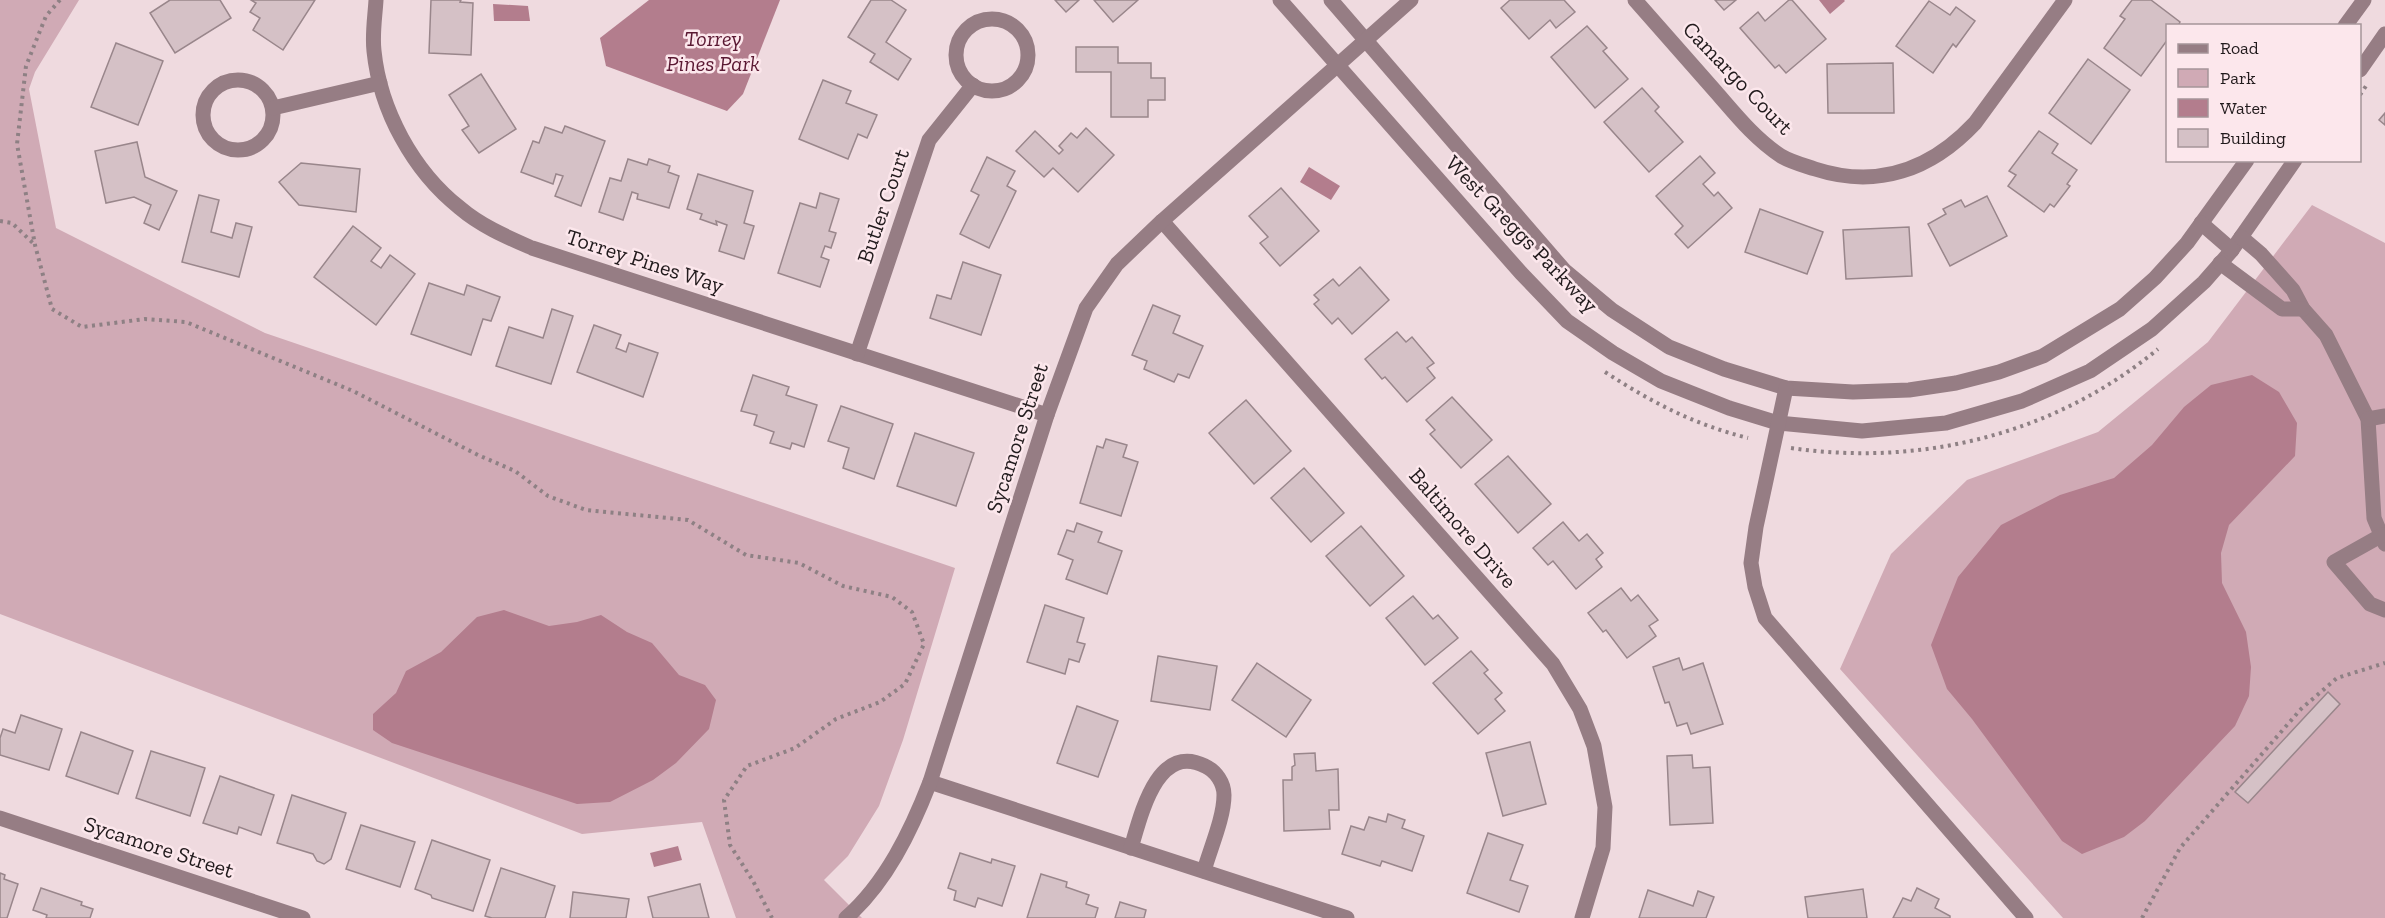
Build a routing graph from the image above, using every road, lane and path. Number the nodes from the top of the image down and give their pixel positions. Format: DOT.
graph roads {
  1 [pos="60,0"];
  2 [pos="376,0"];
  3 [pos="1280,0"];
  4 [pos="1331,0"];
  5 [pos="1411,0"];
  6 [pos="1635,0"];
  7 [pos="2065,0"];
  8 [pos="2364,0"];
  9 [pos="2346,24"];
  10 [pos="2385,34"];
  11 [pos="1365,40"];
  12 [pos="1336,66"];
  13 [pos="2361,69"];
  14 [pos="380,83"];
  15 [pos="973,86"];
  16 [pos="273,108"];
  17 [pos="2246,162"];
  18 [pos="2294,162"];
  19 [pos="0,221"];
  20 [pos="1162,221"];
  21 [pos="2201,223"];
  22 [pos="2241,237"];
  23 [pos="35,245"];
  24 [pos="2232,250"];
  25 [pos="2220,263"];
  26 [pos="2303,309"];
  27 [pos="857,354"];
  28 [pos="1785,388"];
  29 [pos="1047,415"];
  30 [pos="2385,416"];
  31 [pos="2368,419"];
  32 [pos="1778,423"];
  33 [pos="2383,540"];
  34 [pos="2385,610"];
  35 [pos="2385,663"];
  36 [pos="930,782"];
  37 [pos="0,818"];
  38 [pos="1131,848"];
  39 [pos="1204,871"];
  40 [pos="303,918"];
  41 [pos="772,918"];
  42 [pos="846,918"];
  43 [pos="1347,918"];
  44 [pos="1582,918"];
  45 [pos="2026,918"];
  46 [pos="2142,918"];
  1 -- 23 [label="path"];
  2 -- 14 [label="street, Torrey Pines Way"];
  3 -- 12 [label="street, West Greggs Parkway"];
  4 -- 11 [label="street, West Greggs Parkway"];
  5 -- 11 [label="street, Sycamore Street"];
  6 -- 7 [label="street, Camargo Court"];
  8 -- 9 [label="street"];
  10 -- 13 [label="street"];
  11 -- 12 [label="street, Sycamore Street"];
  11 -- 28 [label="street, West Greggs Parkway"];
  12 -- 20 [label="street, Sycamore Street"];
  12 -- 32 [label="street, West Greggs Parkway"];
  14 -- 16 [label="street"];
  14 -- 27 [label="street, Torrey Pines Way"];
  15 -- 15 [label="street"];
  15 -- 27 [label="street, Butler Court"];
  16 -- 16 [label="street"];
  17 -- 21 [label="street, West Greggs Parkway"];
  18 -- 22 [label="street, West Greggs Parkway"];
  19 -- 23 [label="path"];
  20 -- 29 [label="street, Sycamore Street"];
  20 -- 44 [label="street, Baltimore Drive"];
  21 -- 24 [label="street"];
  21 -- 28 [label="street, West Greggs Parkway"];
  22 -- 24 [label="street, West Greggs Parkway"];
  22 -- 26 [label="street"];
  23 -- 41 [label="path"];
  24 -- 25 [label="street, West Greggs Parkway"];
  25 -- 26 [label="street"];
  25 -- 32 [label="street, West Greggs Parkway"];
  26 -- 31 [label="street"];
  27 -- 29 [label="street, Torrey Pines Way"];
  28 -- 32 [label="street"];
  29 -- 36 [label="street, Sycamore Street"];
  30 -- 31 [label="street"];
  31 -- 33 [label="street"];
  32 -- 45 [label="street"];
  33 -- 34 [label="street"];
  35 -- 46 [label="path"];
  36 -- 38 [label="street"];
  36 -- 42 [label="street, Sycamore Street"];
  37 -- 40 [label="street, Sycamore Street"];
  38 -- 39 [label="street"];
  38 -- 39 [label="street"];
  39 -- 43 [label="street"];
}
